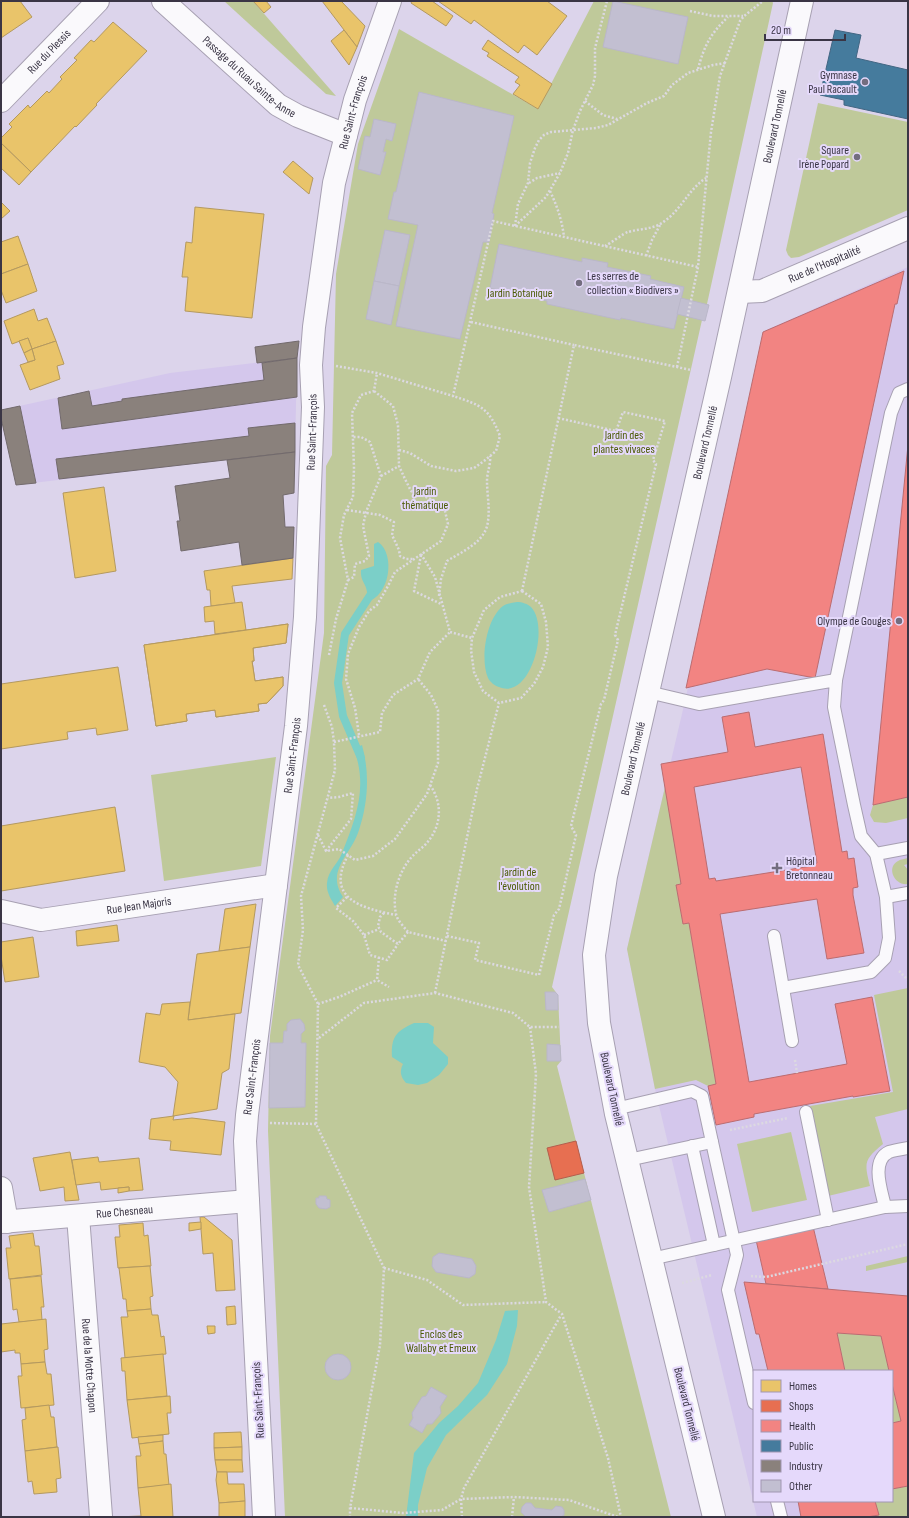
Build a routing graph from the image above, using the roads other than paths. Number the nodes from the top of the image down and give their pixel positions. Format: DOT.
graph roads {
  1 [pos="98,1"];
  2 [pos="163,1"];
  3 [pos="390,1"];
  4 [pos="802,1"];
  5 [pos="1,101"];
  6 [pos="346,135"];
  7 [pos="908,228"];
  8 [pos="739,292"];
  9 [pos="908,389"];
  10 [pos="836,680"];
  11 [pos="648,692"];
  12 [pos="908,848"];
  13 [pos="876,854"];
  14 [pos="276,886"];
  15 [pos="908,893"];
  16 [pos="886,897"];
  17 [pos="1,911"];
  18 [pos="774,936"];
  19 [pos="783,988"];
  20 [pos="792,1041"];
  21 [pos="616,1109"];
  22 [pos="806,1112"];
  23 [pos="711,1138"];
  24 [pos="692,1146"];
  25 [pos="908,1148"];
  26 [pos="628,1160"];
  27 [pos="1,1188"];
  28 [pos="248,1201"];
  29 [pos="908,1206"];
  30 [pos="885,1207"];
  31 [pos="78,1216"];
  32 [pos="828,1220"];
  33 [pos="4,1222"];
  34 [pos="734,1241"];
  35 [pos="714,1245"];
  36 [pos="651,1260"];
  37 [pos="753,1399"];
  38 [pos="777,1502"];
  39 [pos="101,1516"];
  40 [pos="264,1517"];
  41 [pos="714,1517"];
  42 [pos="781,1517"];
  1 -- 5 [label="street, Rue du Plessis"];
  2 -- 6 [label="street, Passage du Ruau Sainte-Anne"];
  3 -- 6 [label="street, Rue Saint-François"];
  4 -- 8 [label="street, Boulevard Tonnellé"];
  6 -- 14 [label="street, Rue Saint-François"];
  7 -- 8 [label="street, Rue de l'Hospitalité"];
  8 -- 11 [label="street, Boulevard Tonnellé"];
  9 -- 10 [label="lane"];
  10 -- 11 [label="lane"];
  10 -- 13 [label="lane"];
  11 -- 21 [label="street, Boulevard Tonnellé"];
  12 -- 13 [label="lane"];
  13 -- 16 [label="lane"];
  14 -- 17 [label="street, Rue Jean Majoris"];
  14 -- 28 [label="street, Rue Saint-François"];
  15 -- 16 [label="lane"];
  16 -- 19 [label="lane"];
  18 -- 19 [label="lane"];
  19 -- 20 [label="lane"];
  21 -- 23 [label="lane"];
  21 -- 26 [label="street, Boulevard Tonnellé"];
  22 -- 32 [label="lane"];
  23 -- 24 [label="lane"];
  23 -- 34 [label="lane"];
  24 -- 26 [label="lane"];
  24 -- 35 [label="lane"];
  25 -- 30 [label="lane"];
  26 -- 36 [label="street, Boulevard Tonnellé"];
  27 -- 33 [label="street"];
  28 -- 31 [label="street, Rue Chesneau"];
  28 -- 40 [label="street, Rue Saint-François"];
  29 -- 30 [label="lane"];
  30 -- 32 [label="lane"];
  31 -- 33 [label="street, Rue Chesneau"];
  31 -- 39 [label="street, Rue de la Motte Chapon"];
  32 -- 34 [label="lane"];
  34 -- 35 [label="lane"];
  34 -- 37 [label="lane"];
  35 -- 36 [label="lane"];
  36 -- 41 [label="street, Boulevard Tonnellé"];
  38 -- 42 [label="lane"];
}
